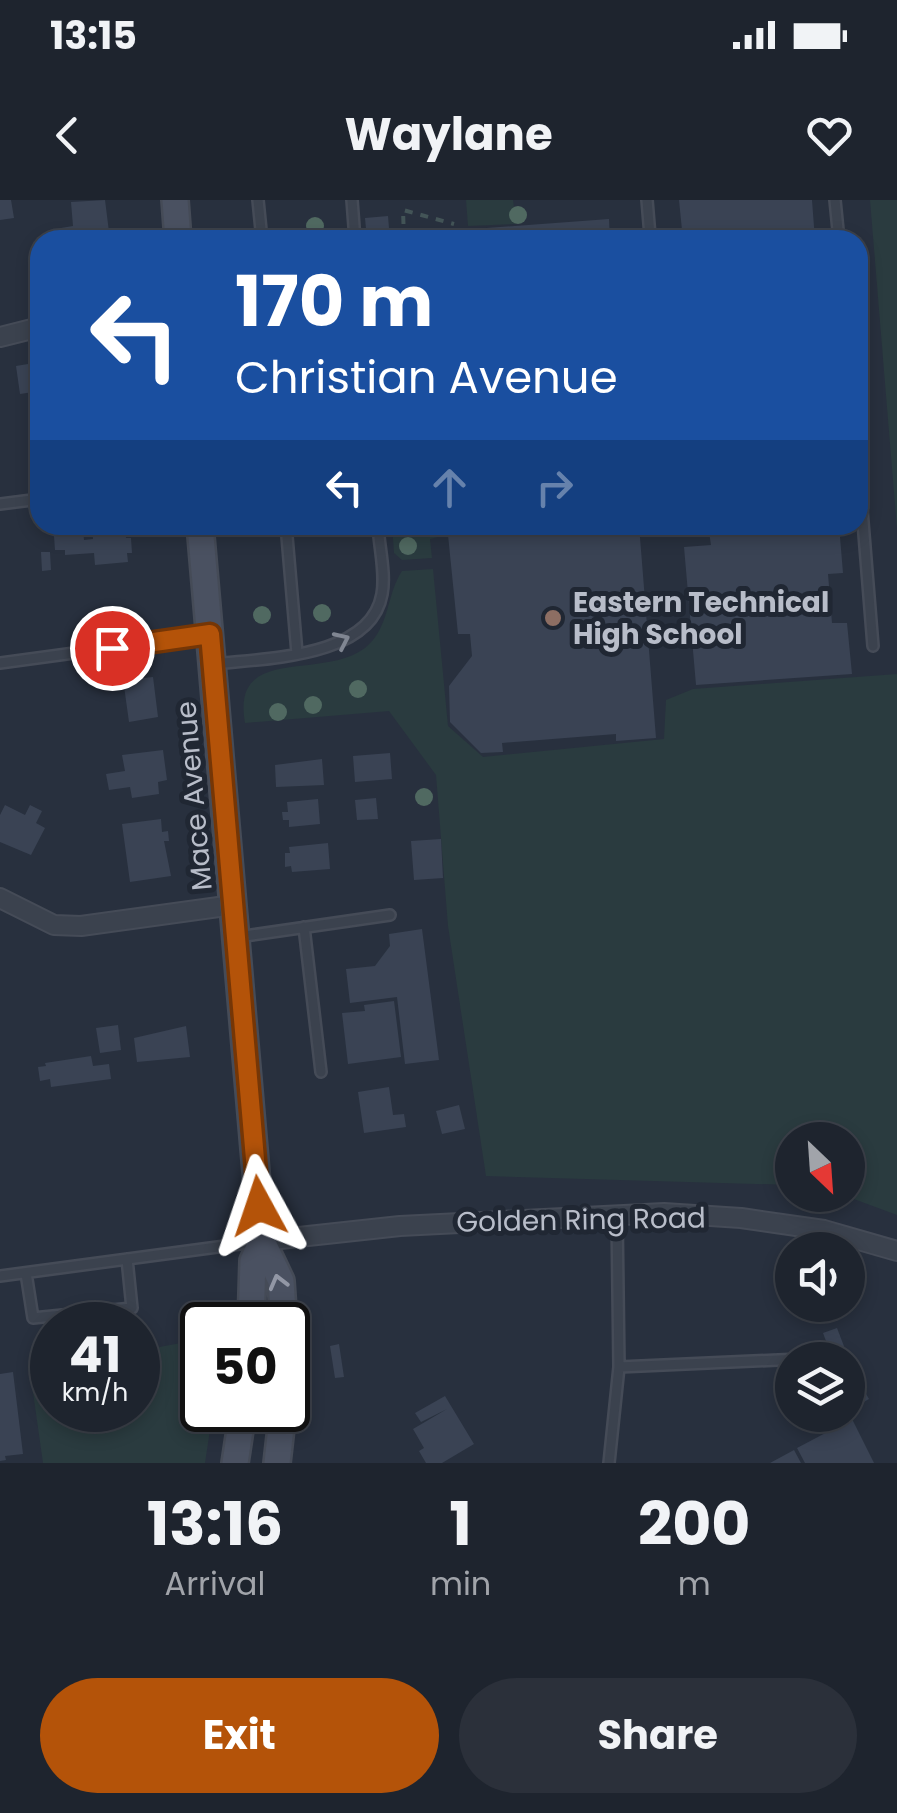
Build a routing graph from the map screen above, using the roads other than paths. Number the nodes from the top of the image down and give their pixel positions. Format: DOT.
graph roads {
  1 [pos="175,200"];
  2 [pos="258,200"];
  3 [pos="352,200"];
  4 [pos="648,200"];
  5 [pos="835,200"];
  6 [pos="177,230"];
  7 [pos="261,230"];
  8 [pos="354,230"];
  9 [pos="650,230"];
  10 [pos="837,230"];
  11 [pos="30,329"];
  12 [pos="0,336"];
  13 [pos="30,500"];
  14 [pos="0,504"];
  15 [pos="201,535"];
  16 [pos="287,535"];
  17 [pos="379,535"];
  18 [pos="864,535"];
  19 [pos="210,634"];
  20 [pos="874,646"];
  21 [pos="297,653"];
  22 [pos="0,663"];
  23 [pos="212,665"];
  24 [pos="0,898"];
  25 [pos="233,905"];
  26 [pos="390,915"];
  27 [pos="304,928"];
  28 [pos="236,937"];
  29 [pos="321,1072"];
  30 [pos="616,1216"];
  31 [pos="262,1241"];
  32 [pos="897,1250"];
  33 [pos="127,1259"];
  34 [pos="26,1272"];
  35 [pos="0,1276"];
  36 [pos="251,1302"];
  37 [pos="282,1302"];
  38 [pos="775,1360"];
  39 [pos="618,1368"];
  40 [pos="240,1432"];
  41 [pos="281,1432"];
  42 [pos="235,1463"];
  43 [pos="277,1463"];
  44 [pos="609,1463"];
  1 -- 6 [label="main road"];
  2 -- 7 [label="lane"];
  3 -- 8 [label="lane"];
  4 -- 9 [label="lane"];
  5 -- 10 [label="lane"];
  11 -- 12 [label="street"];
  13 -- 14 [label="lane"];
  15 -- 19 [label="main road, Mace Avenue"];
  16 -- 21 [label="lane"];
  21 -- 17 [label="lane, one-way"];
  18 -- 20 [label="lane"];
  19 -- 22 [label="lane"];
  19 -- 23 [label="main road, Mace Avenue"];
  21 -- 23 [label="lane"];
  23 -- 25 [label="main road, Mace Avenue"];
  24 -- 25 [label="street"];
  25 -- 28 [label="main road, Mace Avenue"];
  26 -- 27 [label="lane"];
  27 -- 28 [label="lane"];
  27 -- 29 [label="lane"];
  28 -- 31 [label="main road, Mace Avenue"];
  30 -- 31 [label="street, Golden Ring Road"];
  30 -- 32 [label="street, Golden Ring Road"];
  30 -- 39 [label="lane"];
  31 -- 33 [label="lane"];
  31 -- 36 [label="main road, Mace Avenue"];
  37 -- 31 [label="main road, Mace Avenue, one-way"];
  33 -- 34 [label="lane"];
  33 -- 34 [label="lane"];
  34 -- 35 [label="lane"];
  38 -- 39 [label="lane"];
  39 -- 44 [label="lane"];
  40 -- 42 [label="main road"];
  41 -- 43 [label="main road"];
}
